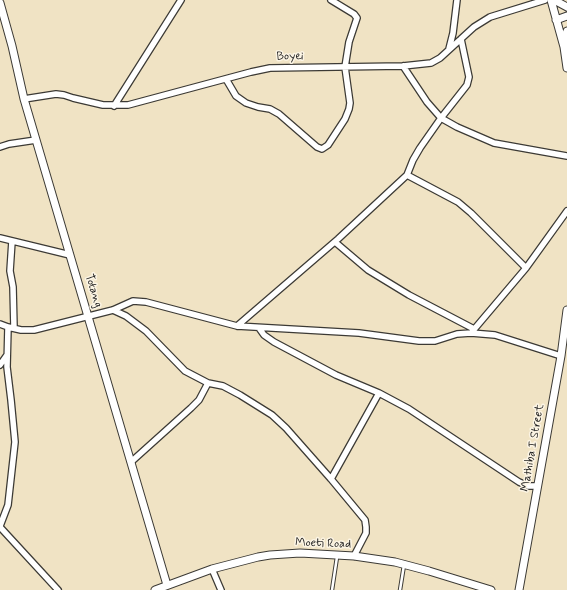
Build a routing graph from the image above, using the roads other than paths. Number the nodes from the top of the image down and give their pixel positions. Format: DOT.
graph roads {
  1 [pos="182,0"];
  2 [pos="331,0"];
  3 [pos="457,0"];
  4 [pos="545,0"];
  5 [pos="552,0"];
  6 [pos="0,3"];
  7 [pos="567,7"];
  8 [pos="567,16"];
  9 [pos="556,20"];
  10 [pos="567,31"];
  11 [pos="461,39"];
  12 [pos="564,47"];
  13 [pos="448,50"];
  14 [pos="403,66"];
  15 [pos="345,67"];
  16 [pos="567,68"];
  17 [pos="226,79"];
  18 [pos="24,99"];
  19 [pos="114,106"];
  20 [pos="441,118"];
  21 [pos="36,140"];
  22 [pos="0,147"];
  23 [pos="567,156"];
  24 [pos="407,175"];
  25 [pos="567,212"];
  26 [pos="0,238"];
  27 [pos="12,241"];
  28 [pos="335,242"];
  29 [pos="70,255"];
  30 [pos="526,268"];
  31 [pos="113,310"];
  32 [pos="567,310"];
  33 [pos="89,316"];
  34 [pos="0,324"];
  35 [pos="237,326"];
  36 [pos="8,327"];
  37 [pos="14,328"];
  38 [pos="258,328"];
  39 [pos="473,331"];
  40 [pos="7,354"];
  41 [pos="561,356"];
  42 [pos="0,365"];
  43 [pos="208,383"];
  44 [pos="379,393"];
  45 [pos="131,462"];
  46 [pos="332,479"];
  47 [pos="537,486"];
  48 [pos="0,527"];
  49 [pos="337,555"];
  50 [pos="354,556"];
  51 [pos="404,564"];
  52 [pos="212,569"];
  53 [pos="167,585"];
  54 [pos="58,590"];
  55 [pos="154,590"];
  56 [pos="222,590"];
  57 [pos="332,590"];
  58 [pos="400,590"];
  59 [pos="491,590"];
  60 [pos="519,590"];
  1 -- 19 [label="street"];
  2 -- 15 [label="street"];
  3 -- 13 [label="street"];
  4 -- 11 [label="street, Boyei"];
  5 -- 7 [label="street"];
  5 -- 9 [label="street"];
  6 -- 18 [label="street, Totang"];
  8 -- 9 [label="street"];
  9 -- 12 [label="street"];
  10 -- 12 [label="street"];
  11 -- 13 [label="street, Boyei"];
  11 -- 20 [label="street"];
  12 -- 16 [label="street"];
  13 -- 14 [label="street, Boyei"];
  14 -- 15 [label="street, Boyei"];
  14 -- 20 [label="street"];
  15 -- 17 [label="street, Boyei"];
  15 -- 17 [label="street"];
  17 -- 19 [label="street, Boyei"];
  18 -- 19 [label="street, Boyei"];
  18 -- 21 [label="street, Totang"];
  20 -- 23 [label="street"];
  20 -- 24 [label="street"];
  21 -- 22 [label="street"];
  21 -- 29 [label="street, Totang"];
  24 -- 28 [label="street"];
  24 -- 30 [label="street"];
  25 -- 30 [label="street"];
  26 -- 27 [label="street"];
  27 -- 29 [label="street"];
  27 -- 37 [label="street"];
  28 -- 35 [label="street"];
  28 -- 39 [label="street"];
  29 -- 33 [label="street, Totang"];
  30 -- 39 [label="street"];
  31 -- 33 [label="street"];
  31 -- 35 [label="street"];
  31 -- 43 [label="street"];
  32 -- 41 [label="street, Mathiba I Street"];
  33 -- 37 [label="street"];
  33 -- 45 [label="street, Totang"];
  34 -- 36 [label="street"];
  35 -- 38 [label="street"];
  36 -- 37 [label="street"];
  36 -- 40 [label="street"];
  38 -- 39 [label="street"];
  38 -- 44 [label="street"];
  39 -- 41 [label="street"];
  40 -- 42 [label="street"];
  40 -- 48 [label="street"];
  41 -- 47 [label="street, Mathiba I Street"];
  43 -- 45 [label="street"];
  43 -- 46 [label="street"];
  44 -- 46 [label="street"];
  44 -- 47 [label="street"];
  45 -- 53 [label="street, Totang"];
  46 -- 50 [label="street"];
  47 -- 60 [label="street, Mathiba I Street"];
  48 -- 54 [label="street"];
  49 -- 50 [label="street, Moeti Road"];
  49 -- 52 [label="street, Moeti Road"];
  49 -- 57 [label="lane"];
  50 -- 51 [label="street, Moeti Road"];
  51 -- 58 [label="lane"];
  51 -- 59 [label="street, Moeti Road"];
  52 -- 53 [label="street, Moeti Road"];
  52 -- 56 [label="street"];
  53 -- 55 [label="street, Moeti Road"];
}
